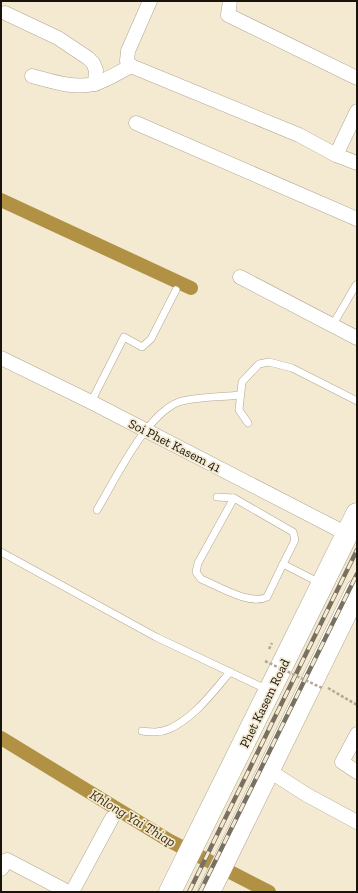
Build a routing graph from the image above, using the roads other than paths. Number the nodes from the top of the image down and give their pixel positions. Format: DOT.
graph roads {
  1 [pos="150,1"];
  2 [pos="230,1"];
  3 [pos="5,13"];
  4 [pos="131,66"];
  5 [pos="32,76"];
  6 [pos="357,78"];
  7 [pos="95,84"];
  8 [pos="357,111"];
  9 [pos="136,123"];
  10 [pos="336,155"];
  11 [pos="357,163"];
  12 [pos="357,220"];
  13 [pos="240,277"];
  14 [pos="356,285"];
  15 [pos="176,290"];
  16 [pos="332,326"];
  17 [pos="357,338"];
  18 [pos="1,358"];
  19 [pos="240,396"];
  20 [pos="357,401"];
  21 [pos="91,402"];
  22 [pos="248,423"];
  23 [pos="145,430"];
  24 [pos="217,497"];
  25 [pos="234,498"];
  26 [pos="97,510"];
  27 [pos="357,514"];
  28 [pos="347,534"];
  29 [pos="1,552"];
  30 [pos="283,564"];
  31 [pos="322,584"];
  32 [pos="354,604"];
  33 [pos="230,672"];
  34 [pos="270,691"];
  35 [pos="142,731"];
  36 [pos="357,734"];
  37 [pos="268,770"];
  38 [pos="357,772"];
  39 [pos="112,818"];
  40 [pos="357,822"];
  41 [pos="1,869"];
  42 [pos="218,874"];
  43 [pos="68,892"];
  44 [pos="72,892"];
  45 [pos="170,892"];
  1 -- 4 [label="street"];
  2 -- 6 [label="street"];
  3 -- 7 [label="street"];
  4 -- 7 [label="street"];
  4 -- 10 [label="street"];
  5 -- 7 [label="street"];
  8 -- 10 [label="street"];
  9 -- 12 [label="street"];
  10 -- 11 [label="street"];
  13 -- 16 [label="street"];
  14 -- 16 [label="lane"];
  15 -- 21 [label="lane"];
  16 -- 17 [label="street"];
  18 -- 21 [label="street, Soi Phet Kasem 41"];
  19 -- 20 [label="lane"];
  19 -- 22 [label="lane"];
  19 -- 23 [label="lane"];
  21 -- 23 [label="street, Soi Phet Kasem 41"];
  23 -- 26 [label="lane"];
  23 -- 28 [label="street, Soi Phet Kasem 41"];
  24 -- 25 [label="lane"];
  25 -- 30 [label="lane"];
  25 -- 30 [label="lane"];
  27 -- 28 [label="main road, Phet Kasem Road"];
  28 -- 31 [label="main road, Phet Kasem Road"];
  29 -- 33 [label="lane"];
  30 -- 31 [label="lane"];
  31 -- 34 [label="main road, Phet Kasem Road"];
  32 -- 37 [label="main road"];
  33 -- 34 [label="lane"];
  33 -- 35 [label="lane"];
  34 -- 45 [label="main road, Phet Kasem Road"];
  36 -- 38 [label="street"];
  37 -- 40 [label="street"];
  37 -- 42 [label="main road"];
  39 -- 44 [label="street"];
  41 -- 43 [label="street"];
}
